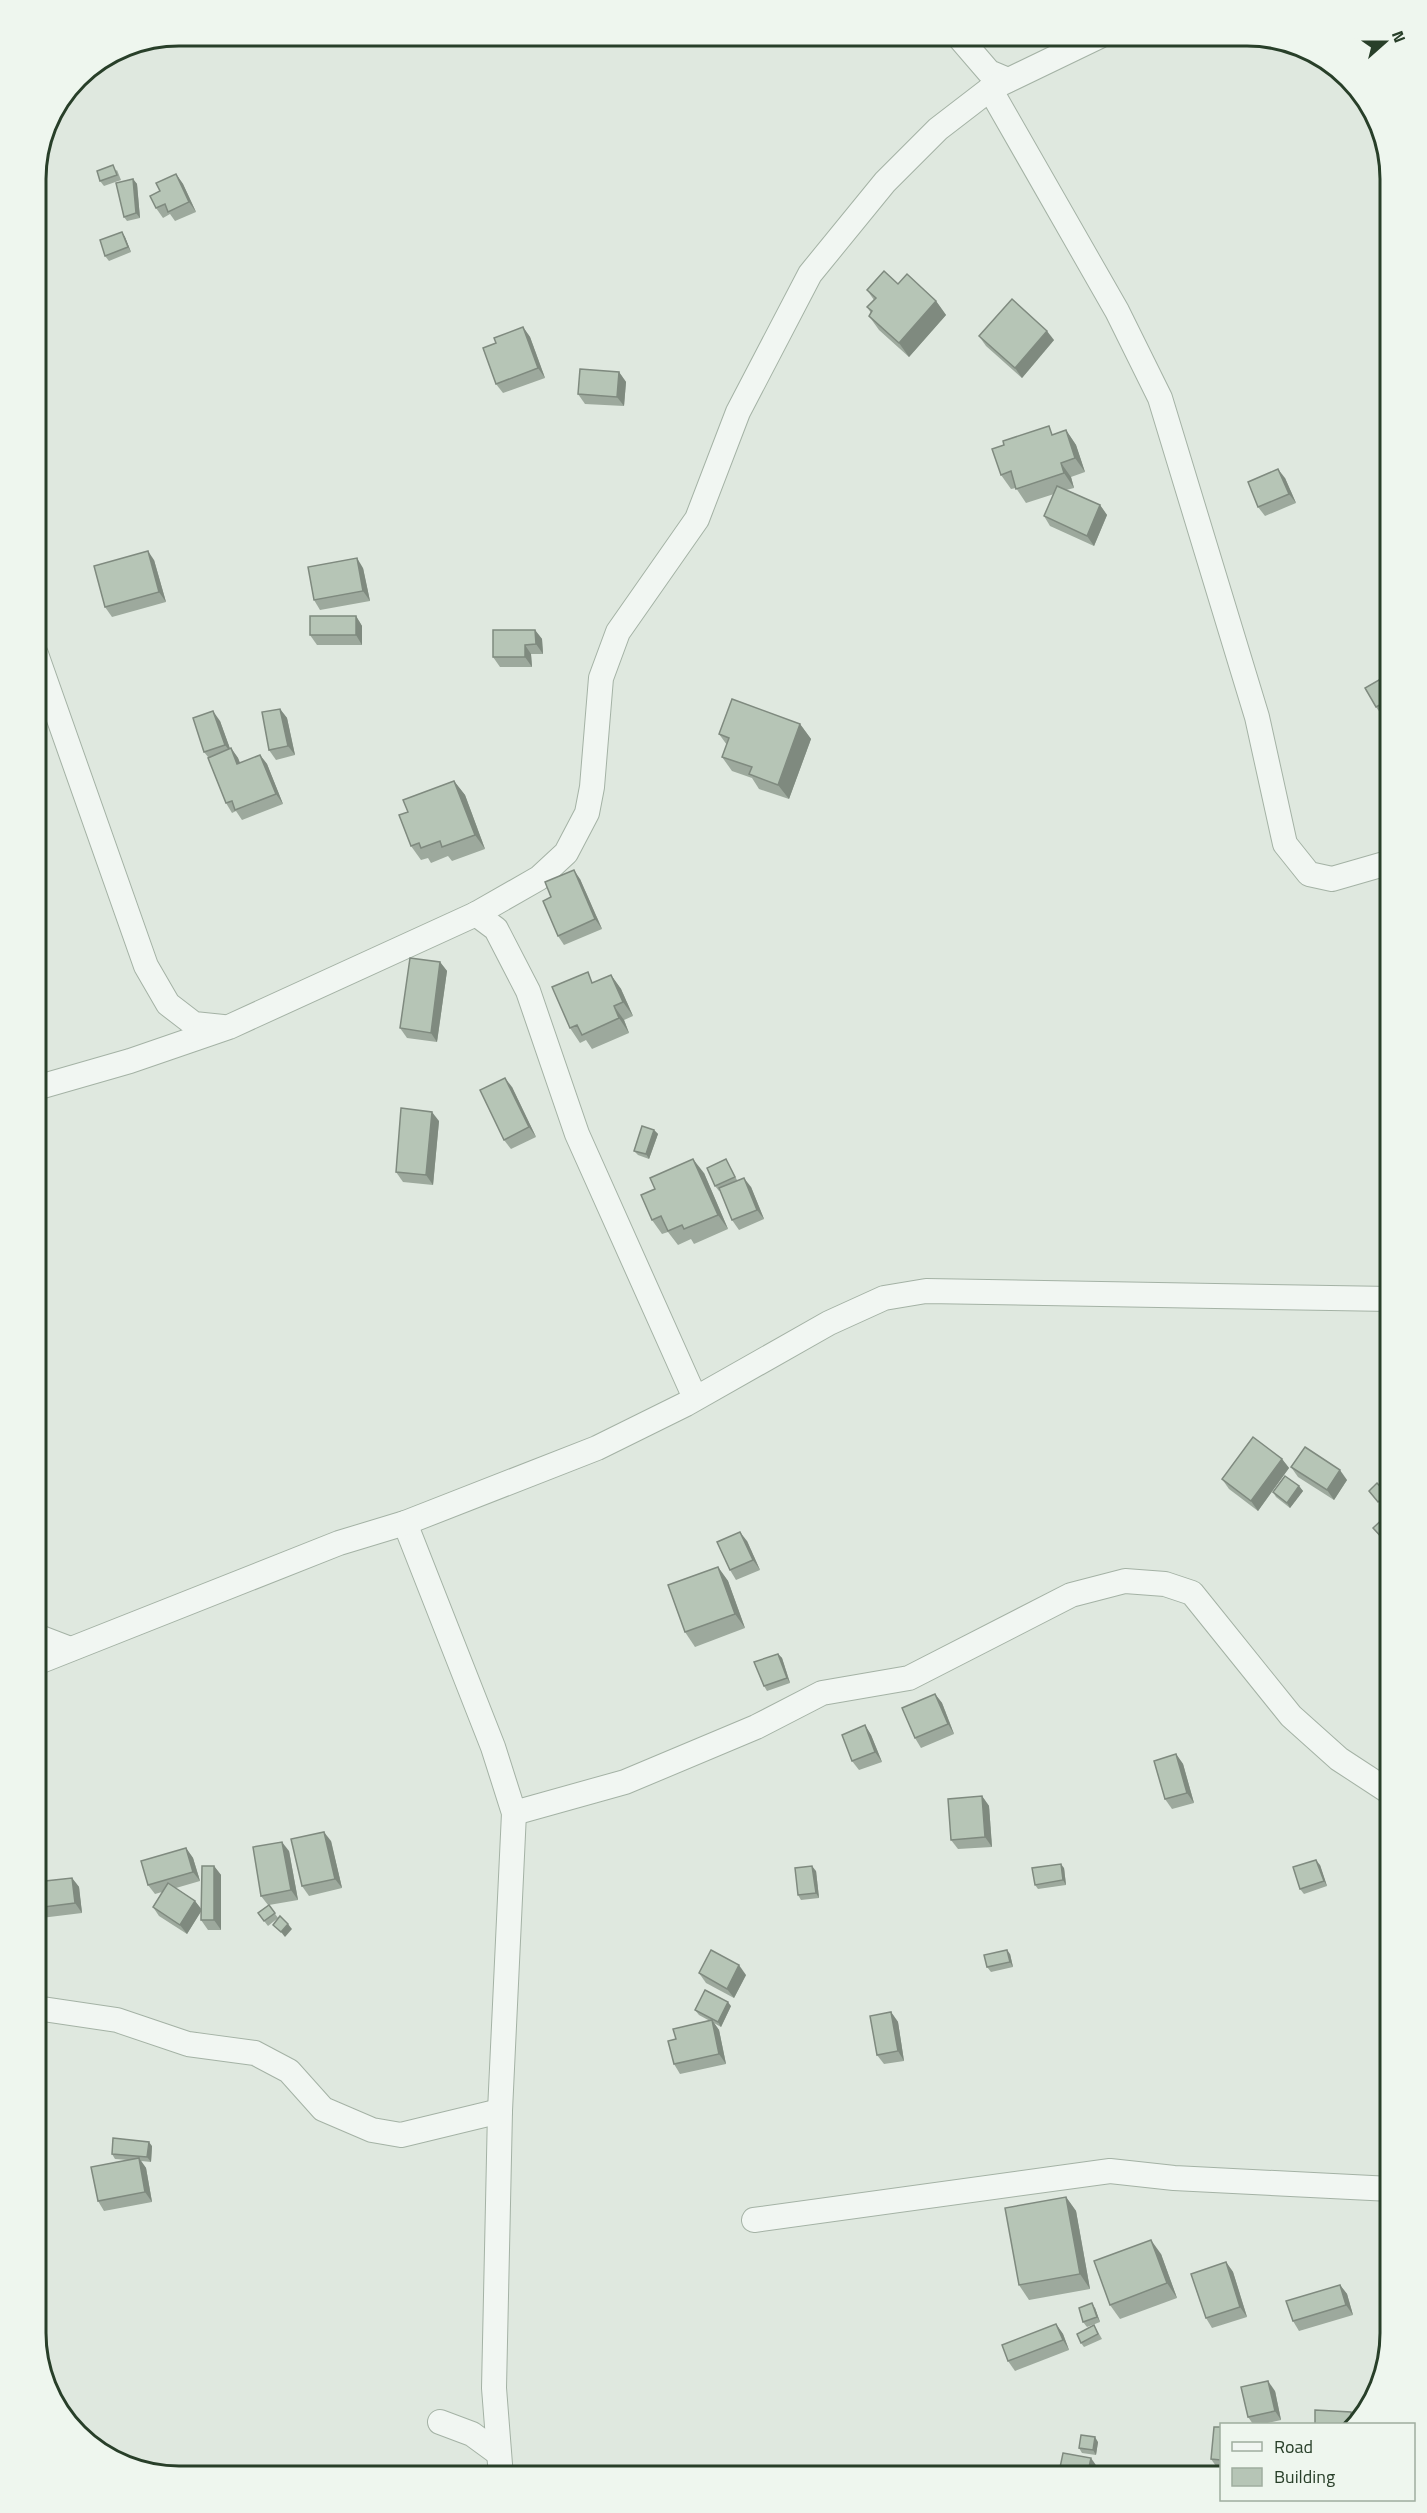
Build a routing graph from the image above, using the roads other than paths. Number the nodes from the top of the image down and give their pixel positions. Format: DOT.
graph roads {
  1 [pos="967,47"];
  2 [pos="1077,47"];
  3 [pos="999,84"];
  4 [pos="47,685"];
  5 [pos="1381,865"];
  6 [pos="476,914"];
  7 [pos="229,1027"];
  8 [pos="47,1085"];
  9 [pos="1381,1299"];
  10 [pos="695,1398"];
  11 [pos="405,1523"];
  12 [pos="46,1640"];
  13 [pos="70,1649"];
  14 [pos="46,1659"];
  15 [pos="1381,1786"];
  16 [pos="514,1813"];
  17 [pos="46,2010"];
  18 [pos="500,2111"];
  19 [pos="1381,2188"];
  20 [pos="754,2220"];
  21 [pos="440,2422"];
  22 [pos="498,2453"];
  23 [pos="500,2466"];
  1 -- 3 [label="street"];
  2 -- 3 [label="street"];
  3 -- 5 [label="street"];
  3 -- 6 [label="street"];
  4 -- 7 [label="street"];
  6 -- 7 [label="street"];
  6 -- 10 [label="street"];
  7 -- 8 [label="street"];
  9 -- 10 [label="street"];
  10 -- 11 [label="street"];
  11 -- 13 [label="street"];
  11 -- 16 [label="street"];
  12 -- 13 [label="street"];
  13 -- 14 [label="street"];
  15 -- 16 [label="street"];
  16 -- 18 [label="street"];
  17 -- 18 [label="street"];
  18 -- 22 [label="street"];
  19 -- 20 [label="street"];
  21 -- 22 [label="street"];
  22 -- 23 [label="street"];
}
